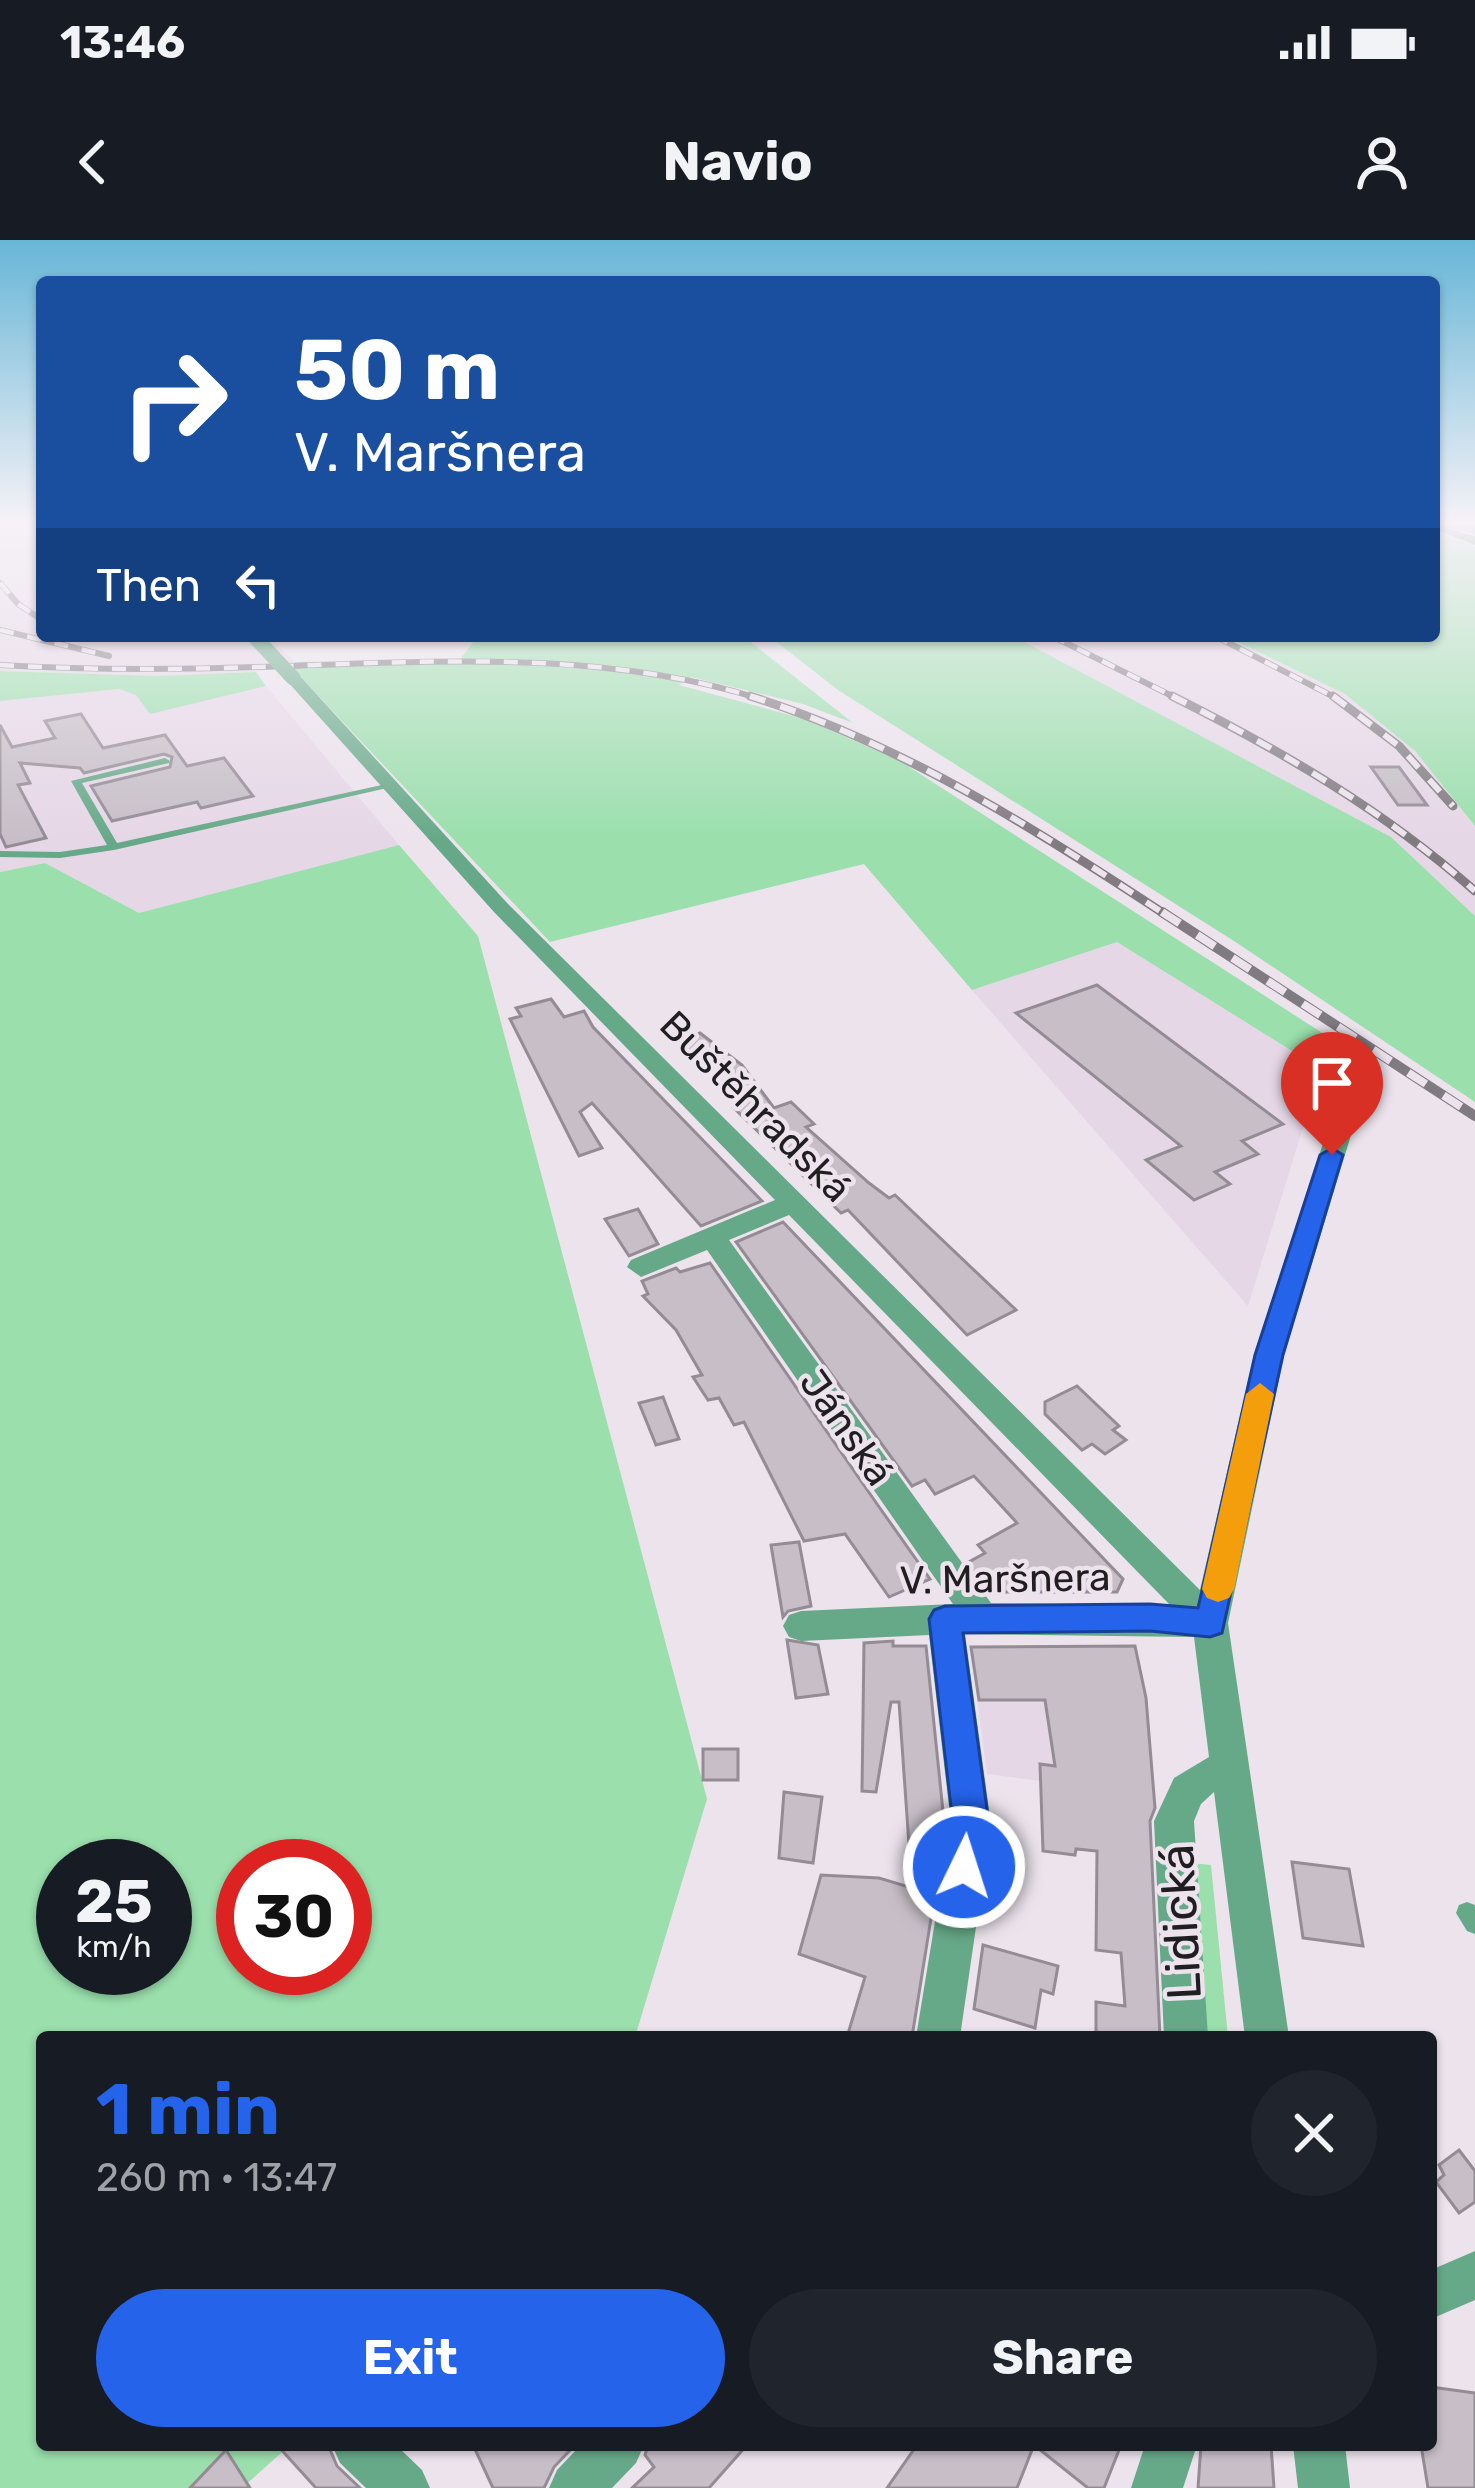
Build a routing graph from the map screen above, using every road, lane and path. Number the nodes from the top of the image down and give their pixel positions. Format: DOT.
graph roads {
  1 [pos="259,642"];
  2 [pos="165,761"];
  3 [pos="391,786"];
  4 [pos="114,847"];
  5 [pos="0,854"];
  6 [pos="1357,1076"];
  7 [pos="797,1201"];
  8 [pos="711,1235"];
  9 [pos="641,1267"];
  10 [pos="964,1619"];
  11 [pos="1210,1623"];
  12 [pos="801,1626"];
  13 [pos="1233,1768"];
  14 [pos="939,2031"];
  15 [pos="1186,2031"];
  16 [pos="1266,2031"];
  17 [pos="1475,2275"];
  18 [pos="1437,2292"];
  19 [pos="364,2451"];
  20 [pos="612,2451"];
  21 [pos="1170,2451"];
  22 [pos="1319,2451"];
  23 [pos="404,2488"];
  24 [pos="574,2488"];
  25 [pos="1157,2488"];
  26 [pos="1324,2488"];
  1 -- 3 [label="street, Buštěhradská, bridge"];
  2 -- 4 [label="lane"];
  3 -- 4 [label="lane"];
  3 -- 7 [label="street, Buštěhradská"];
  4 -- 5 [label="lane"];
  6 -- 11 [label="street, Lidická"];
  7 -- 8 [label="street"];
  7 -- 11 [label="street, Buštěhradská"];
  8 -- 9 [label="street"];
  8 -- 10 [label="street, Jánská"];
  10 -- 11 [label="street, V. Maršnera"];
  10 -- 12 [label="street, V. Maršnera"];
  10 -- 14 [label="street, Jánská"];
  11 -- 13 [label="street, Lidická"];
  13 -- 15 [label="street, Lidická"];
  13 -- 16 [label="street, Lidická"];
  17 -- 18 [label="street"];
  19 -- 23 [label="street"];
  20 -- 24 [label="street"];
  21 -- 25 [label="street"];
  22 -- 26 [label="street"];
}
